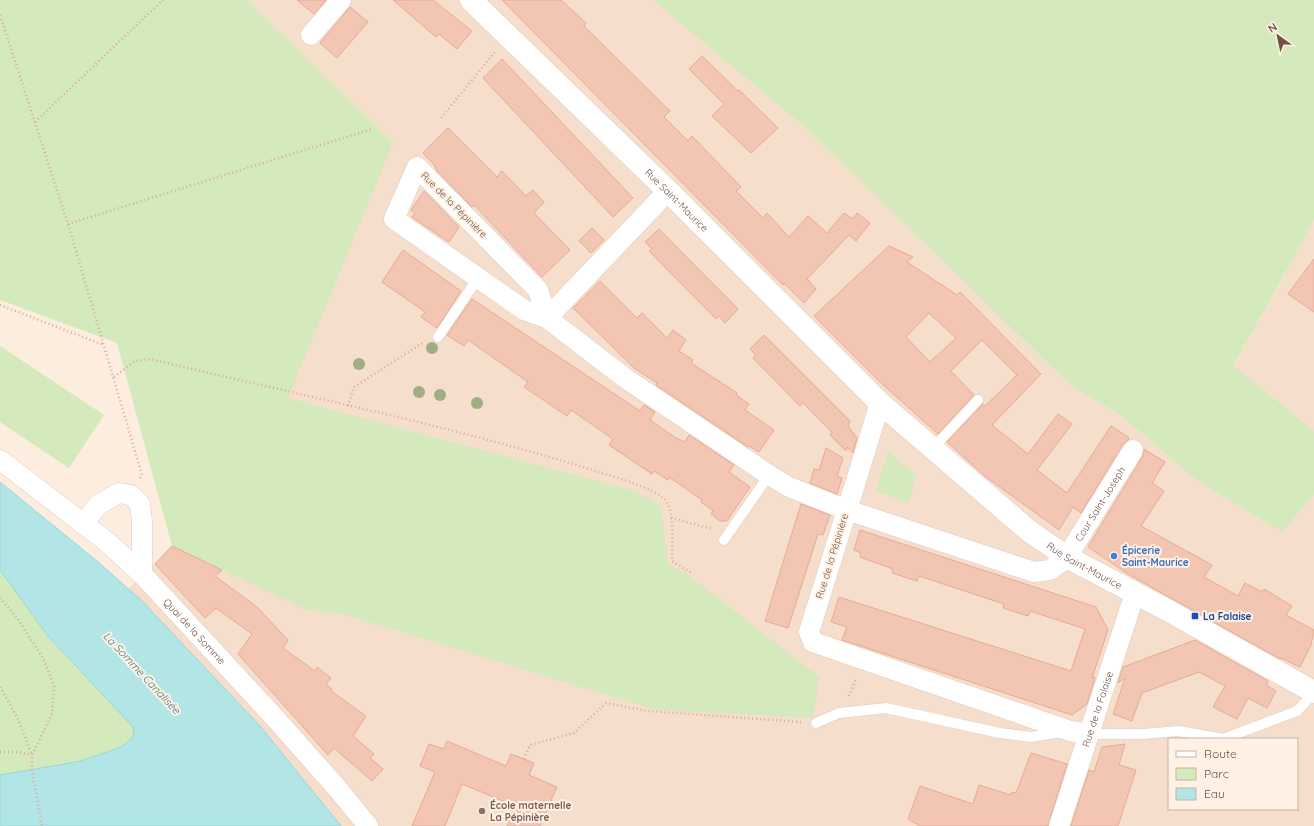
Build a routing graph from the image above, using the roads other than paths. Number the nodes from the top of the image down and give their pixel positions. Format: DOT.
graph roads {
  1 [pos="341,0"];
  2 [pos="471,0"];
  3 [pos="311,35"];
  4 [pos="668,191"];
  5 [pos="478,278"];
  6 [pos="547,318"];
  7 [pos="438,337"];
  8 [pos="978,400"];
  9 [pos="880,403"];
  10 [pos="932,449"];
  11 [pos="1133,450"];
  12 [pos="0,460"];
  13 [pos="768,475"];
  14 [pos="847,510"];
  15 [pos="83,524"];
  16 [pos="724,540"];
  17 [pos="1067,557"];
  18 [pos="142,574"];
  19 [pos="1135,593"];
  20 [pos="1314,693"];
  21 [pos="816,723"];
  22 [pos="1080,732"];
  23 [pos="1218,738"];
  24 [pos="1226,738"];
  25 [pos="368,826"];
  26 [pos="1058,826"];
  1 -- 3 [label="street"];
  2 -- 4 [label="street, Rue Saint-Maurice"];
  4 -- 6 [label="street"];
  4 -- 9 [label="street, Rue Saint-Maurice"];
  5 -- 6 [label="street, Rue de la Pépinière"];
  5 -- 6 [label="street, Rue de la Pépinière"];
  5 -- 7 [label="lane"];
  6 -- 13 [label="street, Rue de la Pépinière"];
  8 -- 10 [label="lane"];
  9 -- 10 [label="street, Rue Saint-Maurice"];
  9 -- 14 [label="street"];
  10 -- 17 [label="street, Rue Saint-Maurice"];
  11 -- 17 [label="street, Cour Saint-Joseph"];
  12 -- 15 [label="street, Quai de la Somme"];
  13 -- 14 [label="street, Rue de la Pépinière"];
  13 -- 16 [label="lane"];
  14 -- 17 [label="street"];
  14 -- 22 [label="street, Rue de la Pépinière"];
  15 -- 18 [label="street, Quai de la Somme"];
  15 -- 18 [label="street"];
  17 -- 19 [label="street, Rue Saint-Maurice"];
  18 -- 25 [label="street, Quai de la Somme"];
  19 -- 20 [label="street, Rue Saint-Maurice"];
  19 -- 22 [label="street, Rue de la Falaise"];
  20 -- 24 [label="lane"];
  21 -- 22 [label="lane"];
  22 -- 23 [label="lane"];
  22 -- 26 [label="street, Rue de la Falaise"];
}
